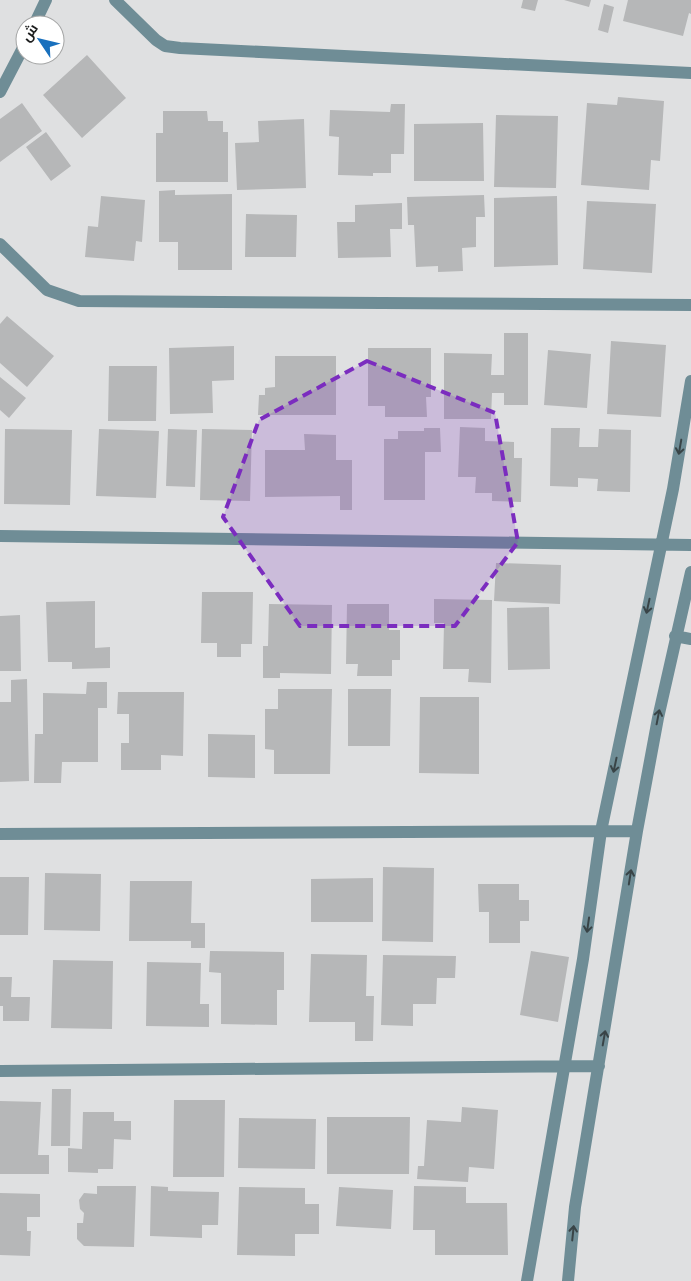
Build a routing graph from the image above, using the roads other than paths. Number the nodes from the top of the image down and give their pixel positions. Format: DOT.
graph roads {
  1 [pos="46,0"];
  2 [pos="115,0"];
  3 [pos="39,15"];
  4 [pos="15,63"];
  5 [pos="691,74"];
  6 [pos="0,92"];
  7 [pos="0,244"];
  8 [pos="691,305"];
  9 [pos="691,382"];
  10 [pos="0,536"];
  11 [pos="662,543"];
  12 [pos="691,545"];
  13 [pos="691,572"];
  14 [pos="676,636"];
  15 [pos="691,639"];
  16 [pos="601,831"];
  17 [pos="637,831"];
  18 [pos="0,834"];
  19 [pos="563,1066"];
  20 [pos="599,1066"];
  21 [pos="0,1071"];
  22 [pos="527,1281"];
  23 [pos="568,1281"];
  1 -- 3 [label="street"];
  2 -- 5 [label="street"];
  4 -- 6 [label="street"];
  7 -- 8 [label="street"];
  9 -- 11 [label="street, one-way"];
  10 -- 11 [label="street"];
  11 -- 12 [label="street"];
  11 -- 16 [label="street, one-way"];
  13 -- 14 [label="street"];
  14 -- 15 [label="street"];
  17 -- 14 [label="street, one-way"];
  16 -- 17 [label="street"];
  16 -- 18 [label="street"];
  16 -- 19 [label="street, one-way"];
  20 -- 17 [label="street, one-way"];
  19 -- 20 [label="street"];
  19 -- 21 [label="street"];
  19 -- 22 [label="street"];
  23 -- 20 [label="street, one-way"];
}
